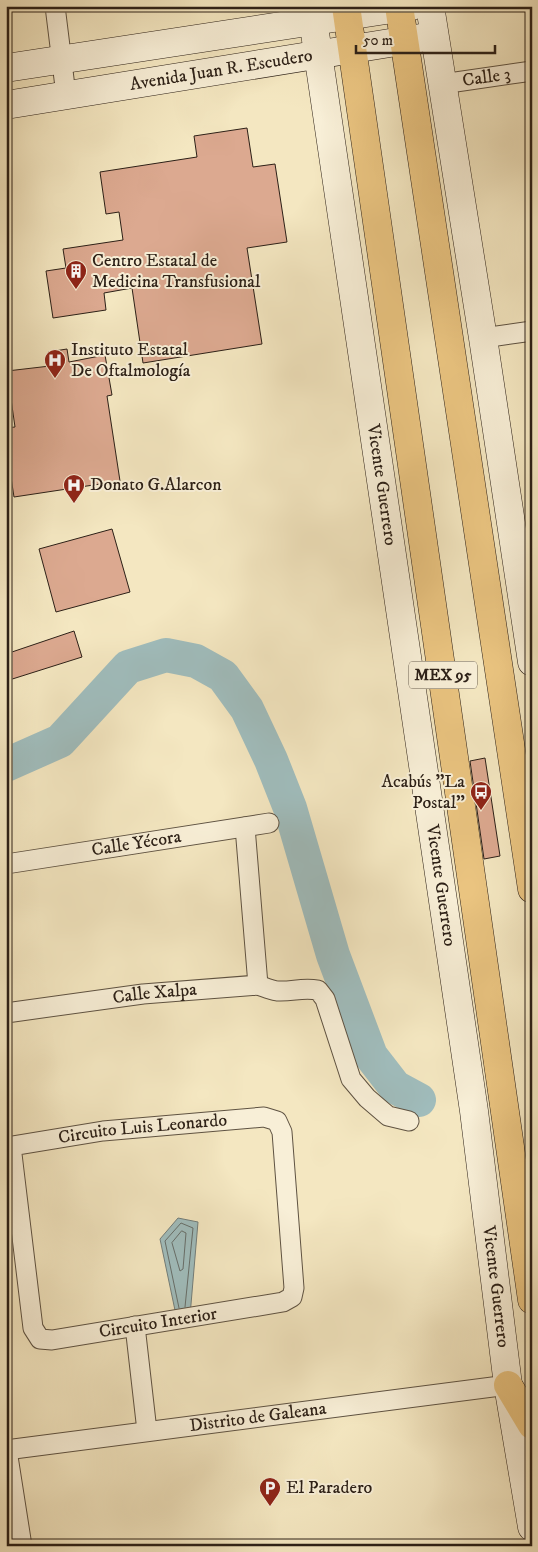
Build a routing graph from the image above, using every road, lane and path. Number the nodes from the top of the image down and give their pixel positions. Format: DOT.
graph roads {
  1 [pos="54,6"];
  2 [pos="430,6"];
  3 [pos="403,7"];
  4 [pos="347,12"];
  5 [pos="312,14"];
  6 [pos="436,36"];
  7 [pos="403,42"];
  8 [pos="354,50"];
  9 [pos="319,56"];
  10 [pos="63,60"];
  11 [pos="6,68"];
  12 [pos="532,71"];
  13 [pos="442,84"];
  14 [pos="66,95"];
  15 [pos="6,105"];
  16 [pos="532,331"];
  17 [pos="483,338"];
  18 [pos="527,588"];
  19 [pos="532,662"];
  20 [pos="532,667"];
  21 [pos="501,674"];
  22 [pos="268,823"];
  23 [pos="245,827"];
  24 [pos="6,864"];
  25 [pos="532,889"];
  26 [pos="258,985"];
  27 [pos="6,1013"];
  28 [pos="277,1121"];
  29 [pos="409,1121"];
  30 [pos="9,1147"];
  31 [pos="532,1300"];
  32 [pos="134,1326"];
  33 [pos="508,1385"];
  34 [pos="532,1425"];
  35 [pos="147,1431"];
  36 [pos="7,1450"];
  37 [pos="532,1527"];
  38 [pos="22,1546"];
  1 -- 10 [label="street"];
  2 -- 6 [label="main road"];
  3 -- 4 [label="main road, Avenida Juan R. Escudero"];
  3 -- 7 [label="main road, MEX 95"];
  4 -- 5 [label="main road, Avenida Juan R. Escudero"];
  4 -- 8 [label="main road, MEX 95"];
  5 -- 9 [label="main road, Vicente Guerrero"];
  5 -- 10 [label="main road, Avenida Juan R. Escudero"];
  6 -- 7 [label="main road, Avenida Juan R. Escudero"];
  6 -- 13 [label="main road"];
  7 -- 8 [label="main road, Avenida Juan R. Escudero"];
  7 -- 21 [label="main road, MEX 95"];
  8 -- 9 [label="main road, Avenida Juan R. Escudero"];
  8 -- 31 [label="main road, MEX 95"];
  9 -- 14 [label="main road, Avenida Juan R. Escudero"];
  9 -- 33 [label="main road, Vicente Guerrero"];
  10 -- 11 [label="main road, Avenida Juan R. Escudero"];
  10 -- 14 [label="street"];
  12 -- 13 [label="street, Calle 3"];
  13 -- 17 [label="main road"];
  14 -- 15 [label="main road, Avenida Juan R. Escudero"];
  16 -- 17 [label="street"];
  17 -- 18 [label="main road"];
  18 -- 19 [label="main road"];
  20 -- 21 [label="main road"];
  21 -- 25 [label="main road, MEX 95"];
  22 -- 23 [label="street, Calle Yécora"];
  23 -- 24 [label="street, Calle Yécora"];
  23 -- 26 [label="street"];
  26 -- 27 [label="street, Calle Xalpa"];
  26 -- 29 [label="street, Calle Xalpa"];
  28 -- 30 [label="street, Circuito Luis Leonardo"];
  28 -- 32 [label="street, Circuito Interior"];
  30 -- 32 [label="street, Circuito Interior"];
  32 -- 35 [label="street"];
  33 -- 34 [label="main road"];
  33 -- 35 [label="street, Distrito de Galeana"];
  33 -- 37 [label="main road, Vicente Guerrero"];
  35 -- 36 [label="street, Distrito de Galeana"];
  36 -- 38 [label="street"];
}
